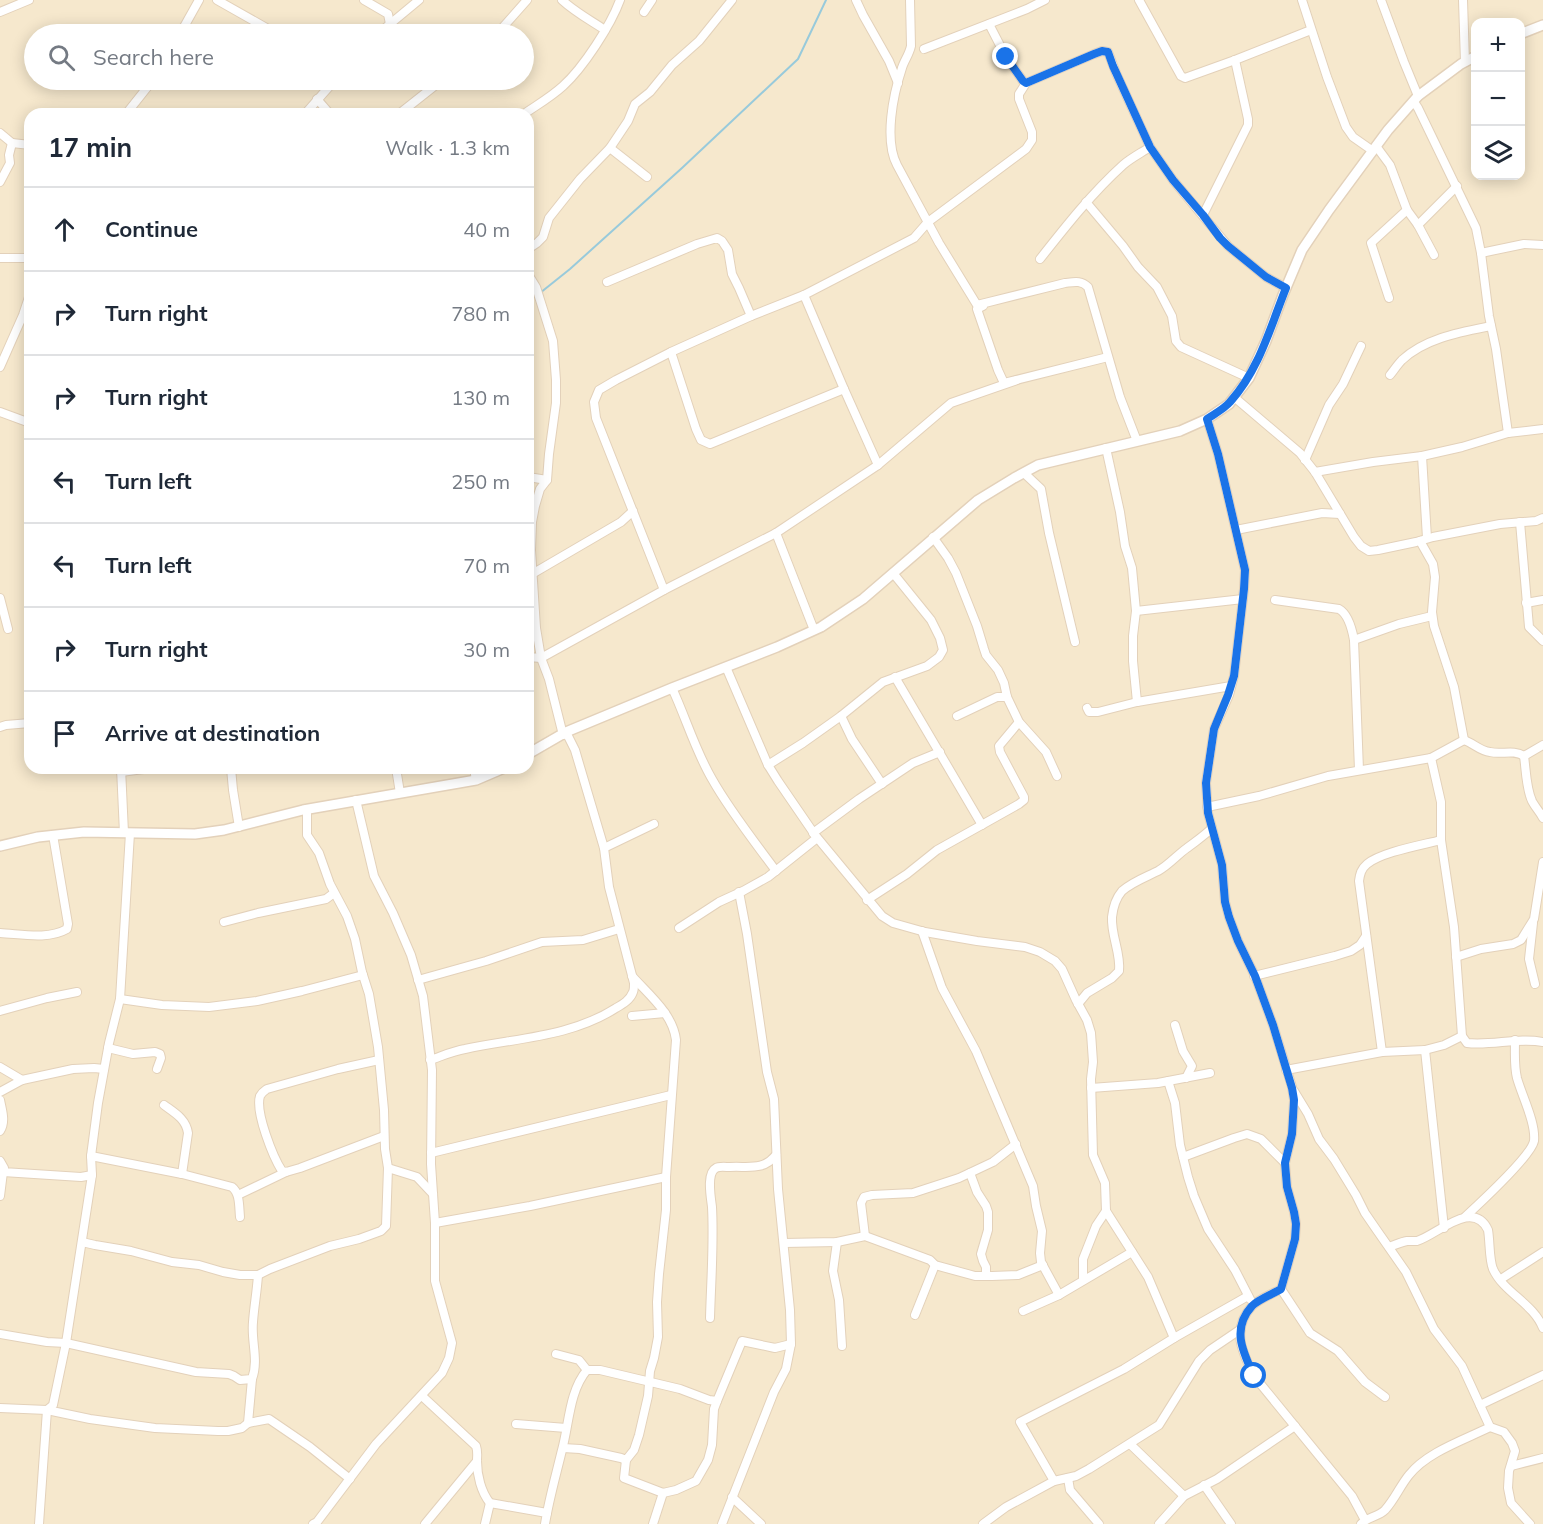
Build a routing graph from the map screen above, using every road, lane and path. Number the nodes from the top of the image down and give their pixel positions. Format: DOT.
graph roads {
  1 [pos="29,0"];
  2 [pos="199,0"];
  3 [pos="217,0"];
  4 [pos="364,0"];
  5 [pos="419,0"];
  6 [pos="527,0"];
  7 [pos="562,0"];
  8 [pos="620,0"];
  9 [pos="652,0"];
  10 [pos="732,0"];
  11 [pos="856,0"];
  12 [pos="910,0"];
  13 [pos="919,0"];
  14 [pos="1045,0"];
  15 [pos="1139,0"];
  16 [pos="1302,0"];
  17 [pos="1381,0"];
  18 [pos="1463,0"];
  19 [pos="0,12"];
  20 [pos="644,12"];
  21 [pos="184,24"];
  22 [pos="259,24"];
  23 [pos="390,24"];
  24 [pos="506,24"];
  25 [pos="989,24"];
  26 [pos="1543,25"];
  27 [pos="605,30"];
  28 [pos="1311,30"];
  29 [pos="1525,32"];
  30 [pos="924,49"];
  31 [pos="1471,59"];
  32 [pos="1235,60"];
  33 [pos="1465,62"];
  34 [pos="898,83"];
  35 [pos="1026,83"];
  36 [pos="146,90"];
  37 [pos="326,90"];
  38 [pos="429,90"];
  39 [pos="317,99"];
  40 [pos="1416,99"];
  41 [pos="133,108"];
  42 [pos="310,108"];
  43 [pos="325,108"];
  44 [pos="407,108"];
  45 [pos="533,108"];
  46 [pos="0,134"];
  47 [pos="12,143"];
  48 [pos="24,144"];
  49 [pos="1150,147"];
  50 [pos="610,148"];
  51 [pos="1375,148"];
  52 [pos="647,177"];
  53 [pos="0,182"];
  54 [pos="1457,186"];
  55 [pos="1086,202"];
  56 [pos="1407,210"];
  57 [pos="1203,215"];
  58 [pos="928,222"];
  59 [pos="1418,225"];
  60 [pos="534,245"];
  61 [pos="1543,245"];
  62 [pos="1481,253"];
  63 [pos="1434,255"];
  64 [pos="0,258"];
  65 [pos="24,258"];
  66 [pos="1040,258"];
  67 [pos="607,282"];
  68 [pos="534,283"];
  69 [pos="1286,288"];
  70 [pos="804,295"];
  71 [pos="1389,298"];
  72 [pos="998,300"];
  73 [pos="24,312"];
  74 [pos="751,316"];
  75 [pos="1491,326"];
  76 [pos="1361,346"];
  77 [pos="671,352"];
  78 [pos="1108,357"];
  79 [pos="0,367"];
  80 [pos="1390,375"];
  81 [pos="1249,378"];
  82 [pos="1017,380"];
  83 [pos="844,389"];
  84 [pos="1234,397"];
  85 [pos="0,412"];
  86 [pos="1207,419"];
  87 [pos="24,421"];
  88 [pos="1543,429"];
  89 [pos="1508,433"];
  90 [pos="1137,441"];
  91 [pos="1106,448"];
  92 [pos="1422,456"];
  93 [pos="1305,460"];
  94 [pos="878,465"];
  95 [pos="1315,472"];
  96 [pos="1024,473"];
  97 [pos="534,478"];
  98 [pos="547,480"];
  99 [pos="1330,499"];
  100 [pos="633,511"];
  101 [pos="1322,513"];
  102 [pos="534,514"];
  103 [pos="1340,514"];
  104 [pos="1543,518"];
  105 [pos="1520,522"];
  106 [pos="1236,530"];
  107 [pos="776,533"];
  108 [pos="933,537"];
  109 [pos="1423,540"];
  110 [pos="534,573"];
  111 [pos="892,573"];
  112 [pos="664,590"];
  113 [pos="0,598"];
  114 [pos="1243,599"];
  115 [pos="1275,600"];
  116 [pos="1543,600"];
  117 [pos="534,601"];
  118 [pos="1526,603"];
  119 [pos="1136,611"];
  120 [pos="1432,616"];
  121 [pos="8,630"];
  122 [pos="814,630"];
  123 [pos="1354,640"];
  124 [pos="1543,641"];
  125 [pos="1075,642"];
  126 [pos="534,657"];
  127 [pos="541,658"];
  128 [pos="726,667"];
  129 [pos="895,677"];
  130 [pos="1231,686"];
  131 [pos="672,688"];
  132 [pos="1006,693"];
  133 [pos="1137,702"];
  134 [pos="1087,708"];
  135 [pos="841,716"];
  136 [pos="957,716"];
  137 [pos="1019,722"];
  138 [pos="24,724"];
  139 [pos="0,727"];
  140 [pos="564,734"];
  141 [pos="1464,740"];
  142 [pos="1543,745"];
  143 [pos="534,751"];
  144 [pos="940,752"];
  145 [pos="1524,756"];
  146 [pos="1431,758"];
  147 [pos="768,765"];
  148 [pos="1359,770"];
  149 [pos="121,774"];
  150 [pos="232,774"];
  151 [pos="397,774"];
  152 [pos="475,774"];
  153 [pos="490,774"];
  154 [pos="1057,776"];
  155 [pos="476,780"];
  156 [pos="882,784"];
  157 [pos="400,793"];
  158 [pos="356,801"];
  159 [pos="1207,807"];
  160 [pos="307,809"];
  161 [pos="1543,818"];
  162 [pos="654,824"];
  163 [pos="982,825"];
  164 [pos="239,827"];
  165 [pos="1212,828"];
  166 [pos="127,833"];
  167 [pos="53,835"];
  168 [pos="815,836"];
  169 [pos="1441,840"];
  170 [pos="0,846"];
  171 [pos="604,848"];
  172 [pos="1543,862"];
  173 [pos="776,871"];
  174 [pos="739,892"];
  175 [pos="334,893"];
  176 [pos="867,900"];
  177 [pos="1534,919"];
  178 [pos="224,922"];
  179 [pos="619,928"];
  180 [pos="679,928"];
  181 [pos="922,931"];
  182 [pos="0,933"];
  183 [pos="1366,936"];
  184 [pos="1456,957"];
  185 [pos="363,975"];
  186 [pos="632,976"];
  187 [pos="1254,976"];
  188 [pos="418,980"];
  189 [pos="1535,984"];
  190 [pos="77,992"];
  191 [pos="120,999"];
  192 [pos="1078,1004"];
  193 [pos="0,1011"];
  194 [pos="665,1012"];
  195 [pos="632,1016"];
  196 [pos="1175,1025"];
  197 [pos="1462,1036"];
  198 [pos="1515,1040"];
  199 [pos="1543,1042"];
  200 [pos="108,1048"];
  201 [pos="1425,1050"];
  202 [pos="1382,1052"];
  203 [pos="379,1060"];
  204 [pos="430,1060"];
  205 [pos="0,1067"];
  206 [pos="104,1069"];
  207 [pos="157,1069"];
  208 [pos="1286,1070"];
  209 [pos="1210,1073"];
  210 [pos="10,1074"];
  211 [pos="1189,1075"];
  212 [pos="22,1080"];
  213 [pos="1168,1081"];
  214 [pos="1091,1088"];
  215 [pos="1292,1088"];
  216 [pos="3,1090"];
  217 [pos="671,1095"];
  218 [pos="0,1100"];
  219 [pos="164,1106"];
  220 [pos="0,1131"];
  221 [pos="384,1136"];
  222 [pos="1016,1144"];
  223 [pos="431,1153"];
  224 [pos="776,1155"];
  225 [pos="91,1156"];
  226 [pos="1183,1157"];
  227 [pos="0,1161"];
  228 [pos="1285,1163"];
  229 [pos="431,1167"];
  230 [pos="388,1168"];
  231 [pos="3,1172"];
  232 [pos="286,1172"];
  233 [pos="970,1173"];
  234 [pos="182,1174"];
  235 [pos="92,1175"];
  236 [pos="417,1177"];
  237 [pos="666,1177"];
  238 [pos="433,1194"];
  239 [pos="237,1195"];
  240 [pos="0,1196"];
  241 [pos="1106,1211"];
  242 [pos="240,1217"];
  243 [pos="1465,1217"];
  244 [pos="435,1223"];
  245 [pos="1444,1228"];
  246 [pos="866,1236"];
  247 [pos="82,1242"];
  248 [pos="837,1242"];
  249 [pos="784,1243"];
  250 [pos="1389,1247"];
  251 [pos="1132,1252"];
  252 [pos="1543,1252"];
  253 [pos="934,1265"];
  254 [pos="1043,1265"];
  255 [pos="258,1275"];
  256 [pos="986,1276"];
  257 [pos="1501,1279"];
  258 [pos="1083,1280"];
  259 [pos="1281,1289"];
  260 [pos="1059,1295"];
  261 [pos="1248,1296"];
  262 [pos="1253,1305"];
  263 [pos="1023,1311"];
  264 [pos="915,1315"];
  265 [pos="710,1318"];
  266 [pos="1543,1328"];
  267 [pos="1241,1329"];
  268 [pos="0,1334"];
  269 [pos="1174,1338"];
  270 [pos="66,1343"];
  271 [pos="791,1344"];
  272 [pos="842,1346"];
  273 [pos="556,1354"];
  274 [pos="587,1370"];
  275 [pos="1543,1375"];
  276 [pos="252,1379"];
  277 [pos="650,1382"];
  278 [pos="422,1396"];
  279 [pos="1385,1397"];
  280 [pos="717,1401"];
  281 [pos="1480,1405"];
  282 [pos="50,1407"];
  283 [pos="0,1408"];
  284 [pos="248,1423"];
  285 [pos="516,1424"];
  286 [pos="1295,1426"];
  287 [pos="1490,1426"];
  288 [pos="566,1428"];
  289 [pos="1130,1444"];
  290 [pos="563,1448"];
  291 [pos="1543,1458"];
  292 [pos="626,1460"];
  293 [pos="477,1461"];
  294 [pos="1511,1466"];
  295 [pos="1068,1478"];
  296 [pos="350,1479"];
  297 [pos="1054,1481"];
  298 [pos="1204,1485"];
  299 [pos="663,1493"];
  300 [pos="1184,1496"];
  301 [pos="732,1497"];
  302 [pos="490,1503"];
  303 [pos="547,1513"];
  304 [pos="1363,1522"];
  305 [pos="1094,1523"];
  306 [pos="39,1524"];
  307 [pos="313,1524"];
  308 [pos="425,1524"];
  309 [pos="485,1524"];
  310 [pos="545,1524"];
  311 [pos="653,1524"];
  312 [pos="722,1524"];
  313 [pos="761,1524"];
  314 [pos="983,1524"];
  315 [pos="1159,1524"];
  316 [pos="1231,1524"];
  317 [pos="1530,1524"];
  1 -- 19 [label="street"];
  2 -- 21 [label="street"];
  3 -- 22 [label="street"];
  4 -- 23 [label="street"];
  5 -- 23 [label="street"];
  6 -- 24 [label="street"];
  7 -- 27 [label="street"];
  8 -- 27 [label="street"];
  9 -- 20 [label="street"];
  10 -- 50 [label="street"];
  11 -- 34 [label="street"];
  12 -- 13 [label="street"];
  12 -- 34 [label="street"];
  14 -- 25 [label="street"];
  15 -- 32 [label="street"];
  16 -- 28 [label="street"];
  17 -- 40 [label="street"];
  18 -- 33 [label="street"];
  25 -- 30 [label="street"];
  25 -- 35 [label="street"];
  26 -- 29 [label="street"];
  27 -- 45 [label="street"];
  28 -- 32 [label="street"];
  28 -- 51 [label="street"];
  31 -- 33 [label="street"];
  32 -- 57 [label="street"];
  33 -- 40 [label="street"];
  34 -- 58 [label="street"];
  35 -- 49 [label="street"];
  35 -- 58 [label="street"];
  36 -- 41 [label="street"];
  37 -- 39 [label="street"];
  38 -- 44 [label="street"];
  39 -- 42 [label="street"];
  39 -- 43 [label="street"];
  40 -- 51 [label="street"];
  40 -- 54 [label="street"];
  46 -- 47 [label="street"];
  47 -- 48 [label="street"];
  47 -- 53 [label="street"];
  49 -- 55 [label="street"];
  49 -- 57 [label="street"];
  50 -- 52 [label="street"];
  50 -- 60 [label="street"];
  51 -- 56 [label="street"];
  51 -- 69 [label="street"];
  54 -- 59 [label="street"];
  54 -- 62 [label="street"];
  55 -- 66 [label="street"];
  55 -- 81 [label="street"];
  56 -- 59 [label="street"];
  56 -- 71 [label="street"];
  57 -- 69 [label="street"];
  58 -- 70 [label="street"];
  58 -- 72 [label="street"];
  59 -- 63 [label="street"];
  61 -- 62 [label="street"];
  62 -- 75 [label="street"];
  64 -- 65 [label="street"];
  67 -- 74 [label="street"];
  68 -- 98 [label="street"];
  69 -- 81 [label="street"];
  70 -- 74 [label="street"];
  70 -- 83 [label="street"];
  72 -- 78 [label="street"];
  72 -- 82 [label="street"];
  73 -- 79 [label="street"];
  74 -- 77 [label="street"];
  75 -- 80 [label="street"];
  75 -- 89 [label="street"];
  76 -- 93 [label="street"];
  77 -- 83 [label="street"];
  77 -- 100 [label="street"];
  78 -- 82 [label="street"];
  78 -- 90 [label="street"];
  81 -- 84 [label="street"];
  82 -- 94 [label="street"];
  83 -- 94 [label="street"];
  84 -- 86 [label="street"];
  84 -- 93 [label="street"];
  85 -- 87 [label="street"];
  86 -- 90 [label="street"];
  86 -- 106 [label="street"];
  88 -- 89 [label="street"];
  89 -- 92 [label="street"];
  90 -- 91 [label="street"];
  91 -- 96 [label="street"];
  91 -- 119 [label="street"];
  92 -- 95 [label="street"];
  92 -- 109 [label="street"];
  93 -- 95 [label="street"];
  94 -- 107 [label="street"];
  95 -- 99 [label="street"];
  96 -- 108 [label="street"];
  96 -- 125 [label="street"];
  97 -- 98 [label="street"];
  98 -- 102 [label="street"];
  99 -- 101 [label="street"];
  99 -- 103 [label="street"];
  100 -- 110 [label="street"];
  100 -- 112 [label="street"];
  101 -- 103 [label="street"];
  101 -- 106 [label="street"];
  103 -- 109 [label="street"];
  104 -- 105 [label="street"];
  105 -- 109 [label="street"];
  105 -- 118 [label="street"];
  106 -- 114 [label="street"];
  107 -- 112 [label="street"];
  107 -- 122 [label="street"];
  108 -- 111 [label="street"];
  108 -- 132 [label="street"];
  109 -- 120 [label="street"];
  111 -- 122 [label="street"];
  111 -- 129 [label="street"];
  112 -- 127 [label="street"];
  113 -- 121 [label="street"];
  114 -- 119 [label="street"];
  114 -- 130 [label="street"];
  115 -- 123 [label="street"];
  116 -- 118 [label="street"];
  117 -- 127 [label="street"];
  118 -- 124 [label="street"];
  119 -- 133 [label="street"];
  120 -- 123 [label="street"];
  120 -- 141 [label="street"];
  122 -- 128 [label="street"];
  123 -- 148 [label="street"];
  126 -- 127 [label="street"];
  127 -- 140 [label="street"];
  128 -- 131 [label="street"];
  128 -- 147 [label="street"];
  129 -- 135 [label="street"];
  129 -- 144 [label="street"];
  130 -- 133 [label="street"];
  130 -- 159 [label="street"];
  131 -- 140 [label="street"];
  131 -- 173 [label="street"];
  132 -- 136 [label="street"];
  132 -- 137 [label="street"];
  133 -- 134 [label="street"];
  135 -- 147 [label="street"];
  135 -- 156 [label="street"];
  137 -- 154 [label="street"];
  137 -- 163 [label="street"];
  138 -- 139 [label="street"];
  140 -- 143 [label="street"];
  140 -- 171 [label="street"];
  141 -- 145 [label="street"];
  141 -- 146 [label="street"];
  142 -- 145 [label="street"];
  144 -- 156 [label="street"];
  144 -- 163 [label="street"];
  145 -- 161 [label="street"];
  146 -- 148 [label="street"];
  146 -- 169 [label="street"];
  147 -- 168 [label="street"];
  148 -- 159 [label="street"];
  149 -- 166 [label="street"];
  150 -- 164 [label="street"];
  151 -- 157 [label="street"];
  152 -- 155 [label="street"];
  153 -- 155 [label="street"];
  155 -- 157 [label="street"];
  156 -- 168 [label="street"];
  157 -- 158 [label="street"];
  158 -- 160 [label="street"];
  158 -- 188 [label="street"];
  159 -- 165 [label="street"];
  160 -- 164 [label="street"];
  160 -- 175 [label="street"];
  162 -- 171 [label="street"];
  163 -- 176 [label="street"];
  164 -- 166 [label="street"];
  165 -- 187 [label="street"];
  165 -- 192 [label="street"];
  166 -- 167 [label="street"];
  166 -- 191 [label="street"];
  167 -- 170 [label="street"];
  167 -- 182 [label="street"];
  168 -- 173 [label="street"];
  168 -- 176 [label="street"];
  169 -- 183 [label="street"];
  169 -- 184 [label="street"];
  171 -- 179 [label="street"];
  172 -- 177 [label="street"];
  173 -- 174 [label="street"];
  174 -- 180 [label="street"];
  174 -- 224 [label="street"];
  175 -- 178 [label="street"];
  175 -- 185 [label="street"];
  176 -- 181 [label="street"];
  177 -- 184 [label="street"];
  177 -- 189 [label="street"];
  179 -- 186 [label="street"];
  179 -- 188 [label="street"];
  181 -- 192 [label="street"];
  181 -- 222 [label="street"];
  183 -- 187 [label="street"];
  183 -- 202 [label="street"];
  184 -- 197 [label="street"];
  185 -- 191 [label="street"];
  185 -- 203 [label="street"];
  186 -- 194 [label="street"];
  186 -- 204 [label="street"];
  187 -- 208 [label="street"];
  188 -- 204 [label="street"];
  190 -- 193 [label="street"];
  191 -- 200 [label="street"];
  192 -- 214 [label="street"];
  194 -- 195 [label="street"];
  194 -- 217 [label="street"];
  196 -- 211 [label="street"];
  197 -- 198 [label="street"];
  197 -- 201 [label="street"];
  198 -- 199 [label="street"];
  198 -- 243 [label="street"];
  200 -- 206 [label="street"];
  200 -- 207 [label="street"];
  201 -- 202 [label="street"];
  201 -- 245 [label="street"];
  202 -- 208 [label="street"];
  203 -- 221 [label="street"];
  203 -- 232 [label="street"];
  204 -- 223 [label="street"];
  205 -- 210 [label="street"];
  206 -- 212 [label="street"];
  206 -- 225 [label="street"];
  208 -- 215 [label="street"];
  209 -- 211 [label="street"];
  210 -- 212 [label="street"];
  210 -- 216 [label="street"];
  211 -- 213 [label="street"];
  212 -- 216 [label="street"];
  213 -- 214 [label="street"];
  213 -- 226 [label="street"];
  214 -- 241 [label="street"];
  215 -- 228 [label="street"];
  215 -- 250 [label="street"];
  217 -- 223 [label="street"];
  217 -- 237 [label="street"];
  218 -- 220 [label="street"];
  219 -- 234 [label="street"];
  221 -- 230 [label="street"];
  221 -- 232 [label="street"];
  222 -- 233 [label="street"];
  222 -- 254 [label="street"];
  223 -- 229 [label="street"];
  224 -- 249 [label="street"];
  224 -- 265 [label="street"];
  225 -- 234 [label="street"];
  225 -- 235 [label="street"];
  226 -- 228 [label="street"];
  226 -- 261 [label="street"];
  227 -- 231 [label="street"];
  228 -- 259 [label="street"];
  229 -- 236 [label="street"];
  229 -- 238 [label="street"];
  230 -- 236 [label="street"];
  230 -- 255 [label="street"];
  231 -- 235 [label="street"];
  231 -- 240 [label="street"];
  232 -- 239 [label="street"];
  233 -- 246 [label="street"];
  233 -- 256 [label="street"];
  234 -- 239 [label="street"];
  235 -- 247 [label="street"];
  236 -- 238 [label="street"];
  237 -- 244 [label="street"];
  237 -- 277 [label="street"];
  238 -- 244 [label="street"];
  239 -- 242 [label="street"];
  241 -- 251 [label="street"];
  241 -- 258 [label="street"];
  243 -- 245 [label="street"];
  243 -- 257 [label="street"];
  244 -- 278 [label="street"];
  245 -- 250 [label="street"];
  246 -- 248 [label="street"];
  246 -- 253 [label="street"];
  247 -- 255 [label="street"];
  247 -- 270 [label="street"];
  248 -- 249 [label="street"];
  248 -- 272 [label="street"];
  249 -- 271 [label="street"];
  250 -- 281 [label="street"];
  251 -- 258 [label="street"];
  251 -- 269 [label="street"];
  252 -- 257 [label="street"];
  253 -- 256 [label="street"];
  253 -- 264 [label="street"];
  254 -- 256 [label="street"];
  254 -- 260 [label="street"];
  255 -- 276 [label="street"];
  257 -- 266 [label="street"];
  258 -- 260 [label="street"];
  259 -- 262 [label="street"];
  259 -- 279 [label="street"];
  260 -- 263 [label="street"];
  261 -- 262 [label="street"];
  261 -- 269 [label="street"];
  262 -- 267 [label="street"];
  267 -- 286 [label="street"];
  267 -- 289 [label="street"];
  268 -- 270 [label="street"];
  269 -- 297 [label="street"];
  270 -- 276 [label="street"];
  270 -- 282 [label="street"];
  271 -- 280 [label="street"];
  271 -- 301 [label="street"];
  273 -- 274 [label="street"];
  274 -- 277 [label="street"];
  274 -- 288 [label="street"];
  275 -- 281 [label="street"];
  276 -- 284 [label="street"];
  277 -- 280 [label="street"];
  277 -- 292 [label="street"];
  278 -- 293 [label="street"];
  278 -- 296 [label="street"];
  280 -- 299 [label="street"];
  281 -- 287 [label="street"];
  282 -- 283 [label="street"];
  282 -- 284 [label="street"];
  282 -- 306 [label="street"];
  284 -- 296 [label="street"];
  285 -- 288 [label="street"];
  286 -- 298 [label="street"];
  286 -- 304 [label="street"];
  287 -- 294 [label="street"];
  287 -- 304 [label="street"];
  288 -- 290 [label="street"];
  289 -- 295 [label="street"];
  289 -- 300 [label="street"];
  290 -- 292 [label="street"];
  290 -- 303 [label="street"];
  291 -- 294 [label="street"];
  292 -- 299 [label="street"];
  293 -- 302 [label="street"];
  293 -- 308 [label="street"];
  294 -- 317 [label="street"];
  295 -- 297 [label="street"];
  295 -- 305 [label="street"];
  296 -- 307 [label="street"];
  297 -- 314 [label="street"];
  298 -- 300 [label="street"];
  298 -- 316 [label="street"];
  299 -- 311 [label="street"];
  300 -- 315 [label="street"];
  301 -- 312 [label="street"];
  301 -- 313 [label="street"];
  302 -- 303 [label="street"];
  302 -- 309 [label="street"];
  303 -- 310 [label="street"];
}
